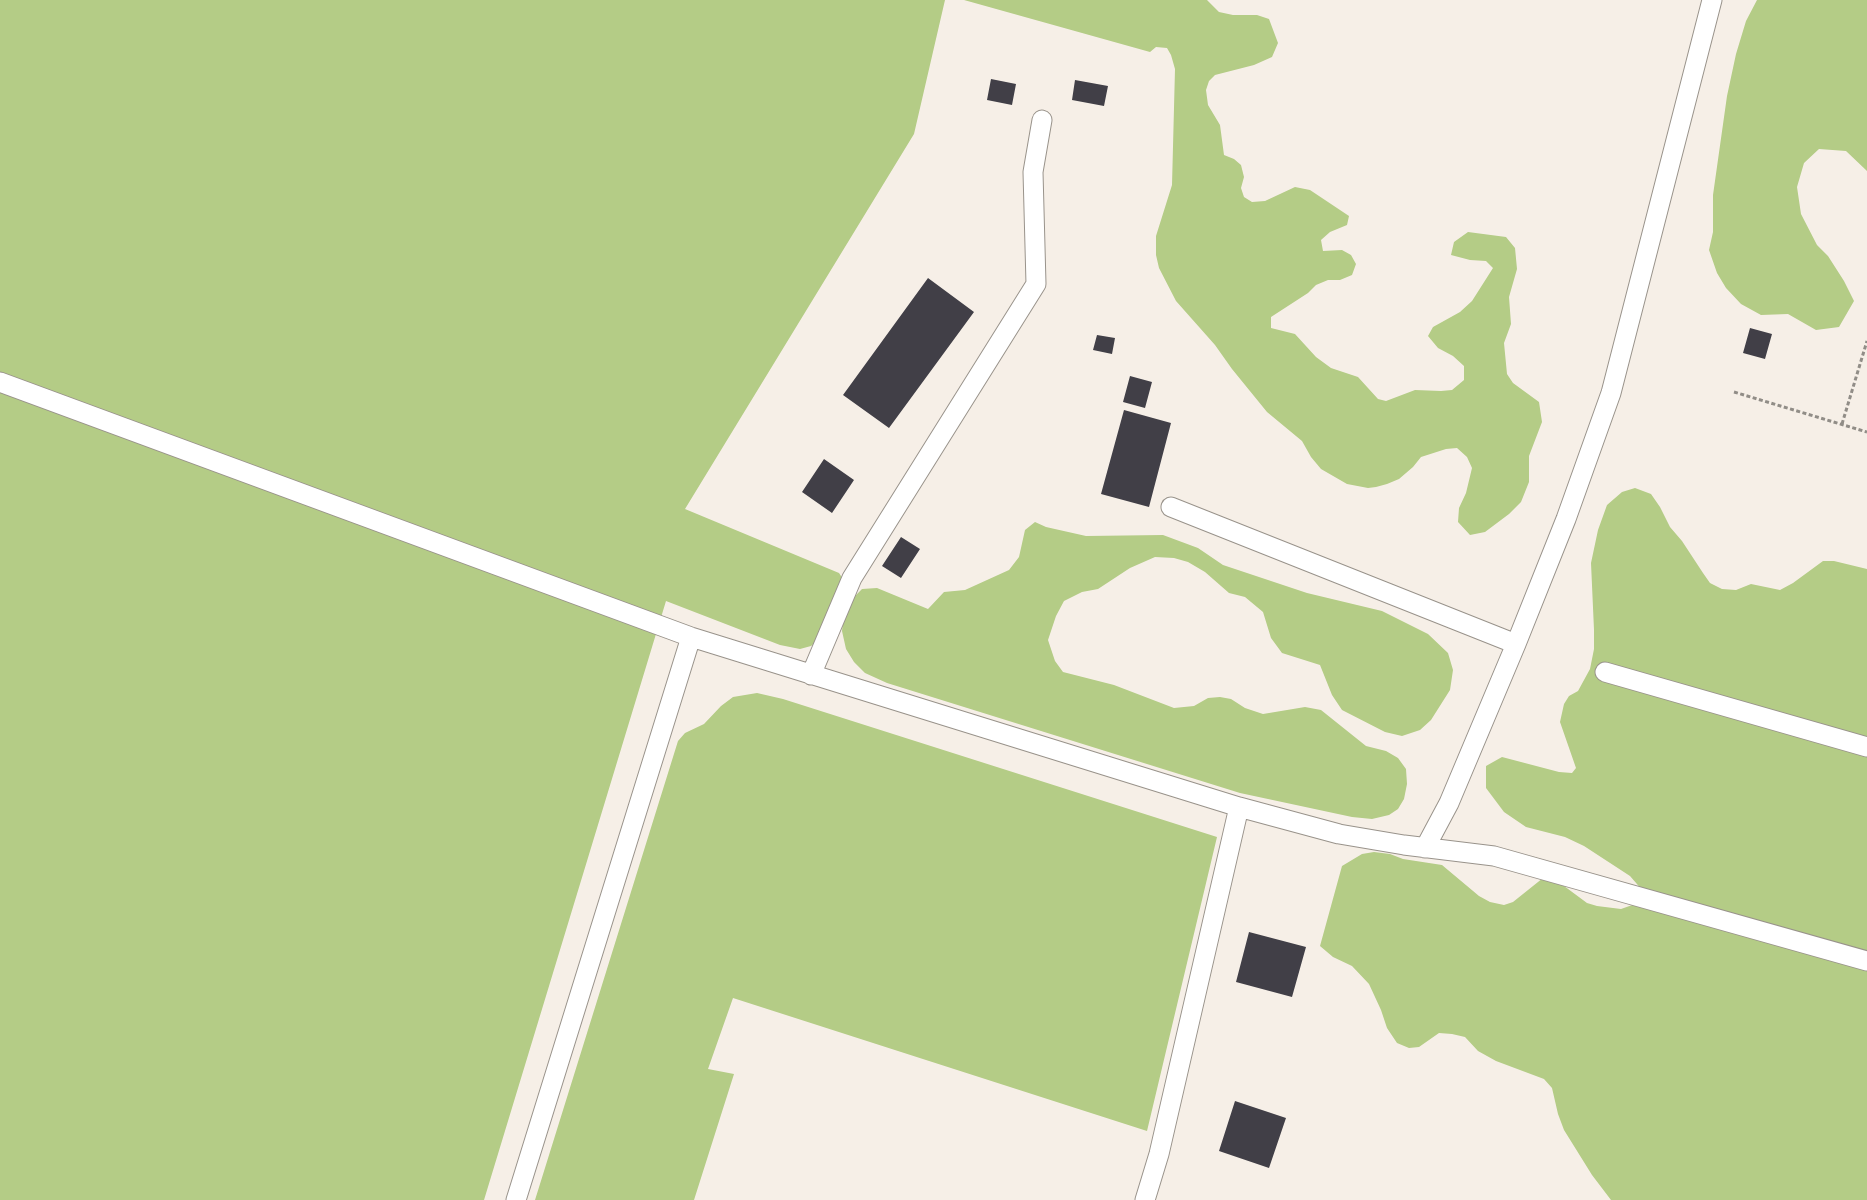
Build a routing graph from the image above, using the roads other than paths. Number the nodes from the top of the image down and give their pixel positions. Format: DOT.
graph roads {
  1 [pos="1712,0"];
  2 [pos="1042,120"];
  3 [pos="0,382"];
  4 [pos="1170,507"];
  5 [pos="691,637"];
  6 [pos="1516,644"];
  7 [pos="1605,672"];
  8 [pos="811,675"];
  9 [pos="1867,747"];
  10 [pos="1239,807"];
  11 [pos="1425,848"];
  12 [pos="1867,960"];
  13 [pos="516,1200"];
  14 [pos="1145,1200"];
  1 -- 6 [label="lane"];
  2 -- 8 [label="lane"];
  3 -- 5 [label="lane"];
  4 -- 6 [label="lane"];
  5 -- 8 [label="lane"];
  5 -- 13 [label="lane"];
  6 -- 11 [label="lane"];
  7 -- 9 [label="lane"];
  8 -- 10 [label="lane"];
  10 -- 11 [label="lane"];
  10 -- 14 [label="lane"];
  11 -- 12 [label="lane"];
}
